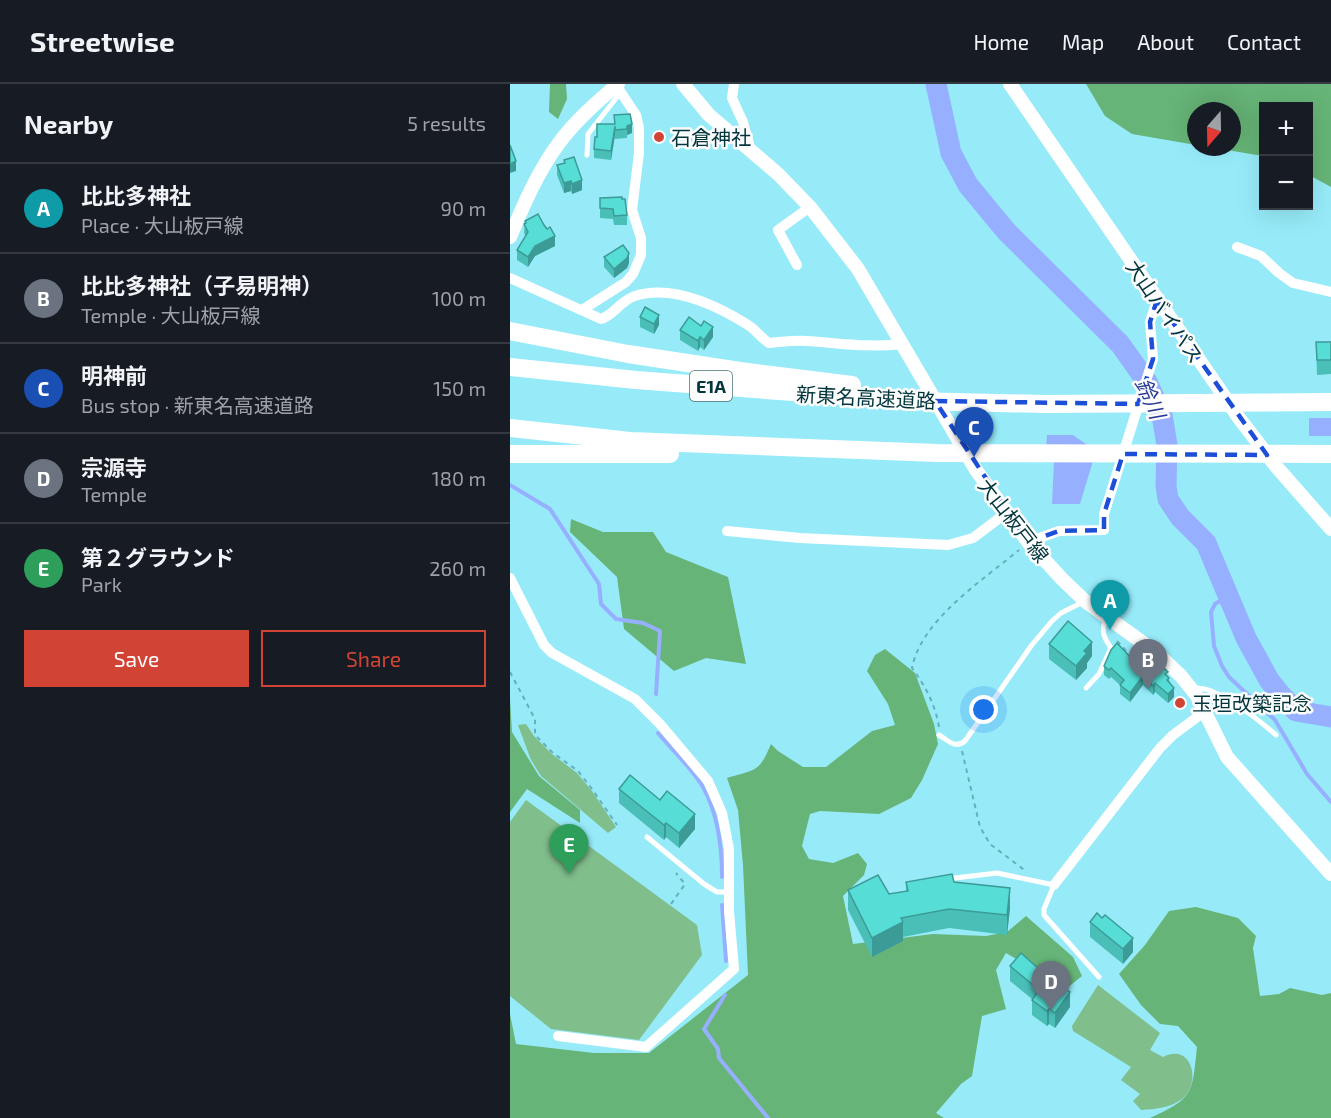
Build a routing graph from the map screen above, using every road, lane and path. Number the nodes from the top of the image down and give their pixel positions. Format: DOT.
graph roads {
  1 [pos="683,84"];
  2 [pos="734,84"];
  3 [pos="1010,84"];
  4 [pos="618,87"];
  5 [pos="751,152"];
  6 [pos="587,155"];
  7 [pos="810,207"];
  8 [pos="510,237"];
  9 [pos="1236,247"];
  10 [pos="797,265"];
  11 [pos="510,278"];
  12 [pos="1331,292"];
  13 [pos="1157,300"];
  14 [pos="582,310"];
  15 [pos="510,331"];
  16 [pos="902,344"];
  17 [pos="510,367"];
  18 [pos="909,395"];
  19 [pos="1331,402"];
  20 [pos="510,428"];
  21 [pos="629,448"];
  22 [pos="510,454"];
  23 [pos="1331,454"];
  24 [pos="1006,513"];
  25 [pos="1331,529"];
  26 [pos="727,531"];
  27 [pos="1028,542"];
  28 [pos="510,579"];
  29 [pos="1085,601"];
  30 [pos="1107,618"];
  31 [pos="1129,654"];
  32 [pos="1139,665"];
  33 [pos="510,672"];
  34 [pos="1086,688"];
  35 [pos="1192,689"];
  36 [pos="1204,712"];
  37 [pos="939,735"];
  38 [pos="1276,735"];
  39 [pos="959,745"];
  40 [pos="617,825"];
  41 [pos="647,837"];
  42 [pos="676,873"];
  43 [pos="1331,874"];
  44 [pos="1038,882"];
  45 [pos="937,884"];
  46 [pos="1054,885"];
  47 [pos="729,892"];
  48 [pos="671,904"];
  49 [pos="1099,977"];
  50 [pos="558,1036"];
  1 -- 5 [label="main road, 大山板戸線"];
  2 -- 5 [label="street"];
  3 -- 13 [label="main road, 大山バイパス"];
  4 -- 6 [label="lane"];
  4 -- 8 [label="main road"];
  4 -- 14 [label="street"];
  5 -- 7 [label="main road, 大山板戸線"];
  7 -- 10 [label="street"];
  7 -- 16 [label="main road, 大山板戸線"];
  9 -- 12 [label="street"];
  11 -- 14 [label="street"];
  13 -- 25 [label="main road, 大山バイパス"];
  13 -- 27 [label="street"];
  14 -- 16 [label="street"];
  15 -- 18 [label="highway"];
  16 -- 24 [label="main road, 大山板戸線"];
  17 -- 18 [label="highway, 新東名高速道路 / E1A"];
  18 -- 19 [label="highway"];
  20 -- 21 [label="highway"];
  21 -- 22 [label="highway"];
  21 -- 23 [label="highway"];
  24 -- 26 [label="street"];
  24 -- 27 [label="main road, 大山板戸線"];
  27 -- 29 [label="main road, 大山板戸線"];
  27 -- 37 [label="path"];
  28 -- 47 [label="street"];
  29 -- 30 [label="main road, 大山板戸線"];
  29 -- 39 [label="lane"];
  30 -- 34 [label="lane"];
  30 -- 35 [label="main road, 大山板戸線"];
  31 -- 32 [label="path"];
  33 -- 40 [label="path"];
  35 -- 36 [label="main road, 大山板戸線"];
  35 -- 38 [label="lane"];
  36 -- 43 [label="main road, 大山板戸線"];
  36 -- 46 [label="street"];
  37 -- 39 [label="lane"];
  39 -- 44 [label="path"];
  41 -- 47 [label="lane"];
  42 -- 48 [label="path"];
  44 -- 45 [label="lane"];
  44 -- 46 [label="lane"];
  46 -- 49 [label="lane"];
  47 -- 50 [label="street"];
}
